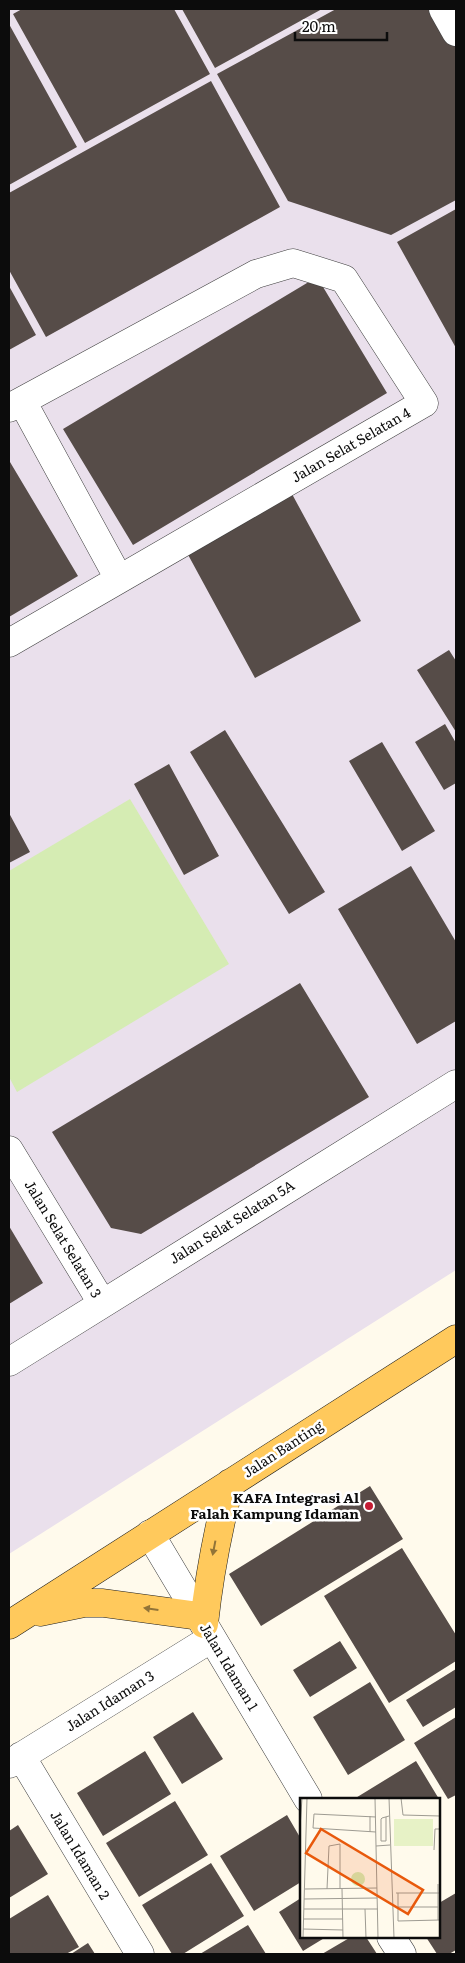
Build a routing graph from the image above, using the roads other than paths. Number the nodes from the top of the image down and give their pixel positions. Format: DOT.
graph roads {
  1 [pos="443,9"];
  2 [pos="456,32"];
  3 [pos="15,404"];
  4 [pos="119,579"];
  5 [pos="9,643"];
  6 [pos="456,1084"];
  7 [pos="9,1150"];
  8 [pos="102,1303"];
  9 [pos="456,1339"];
  10 [pos="9,1362"];
  11 [pos="230,1483"];
  12 [pos="150,1534"];
  13 [pos="16,1620"];
  14 [pos="205,1626"];
  15 [pos="15,1760"];
  16 [pos="307,1798"];
  17 [pos="392,1938"];
  18 [pos="140,1954"];
  19 [pos="402,1954"];
  1 -- 2 [label="street"];
  3 -- 4 [label="street"];
  3 -- 4 [label="street, Jalan Selat Selatan 4"];
  4 -- 5 [label="street, Jalan Selat Selatan 4"];
  6 -- 8 [label="street, Jalan Selat Selatan 5A"];
  7 -- 8 [label="street, Jalan Selat Selatan 3"];
  8 -- 10 [label="street, Jalan Selat Selatan 5A"];
  9 -- 11 [label="main road, Jalan Banting"];
  11 -- 12 [label="main road, Jalan Banting"];
  11 -- 14 [label="main road, one-way"];
  12 -- 13 [label="main road, Jalan Banting"];
  12 -- 14 [label="street, Jalan Idaman 1"];
  14 -- 13 [label="main road, one-way"];
  14 -- 15 [label="street, Jalan Idaman 3"];
  14 -- 16 [label="street, Jalan Idaman 1"];
  15 -- 18 [label="street, Jalan Idaman 2"];
  17 -- 19 [label="street"];
}
